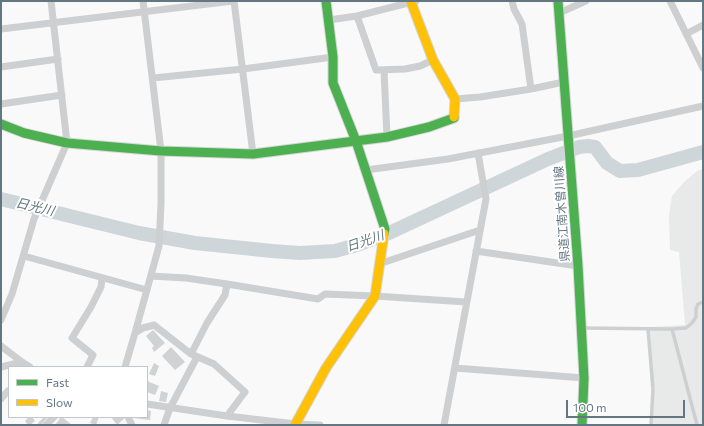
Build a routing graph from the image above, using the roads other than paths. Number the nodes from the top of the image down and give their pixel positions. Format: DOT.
graph roads {
  1 [pos="51,1"];
  2 [pos="143,1"];
  3 [pos="234,1"];
  4 [pos="326,1"];
  5 [pos="512,1"];
  6 [pos="558,1"];
  7 [pos="586,1"];
  8 [pos="670,1"];
  9 [pos="414,2"];
  10 [pos="399,3"];
  11 [pos="144,12"];
  12 [pos="559,14"];
  13 [pos="357,16"];
  14 [pos="329,20"];
  15 [pos="54,22"];
  16 [pos="703,25"];
  17 [pos="1,29"];
  18 [pos="686,34"];
  19 [pos="333,57"];
  20 [pos="58,59"];
  21 [pos="433,60"];
  22 [pos="1,67"];
  23 [pos="703,68"];
  24 [pos="243,69"];
  25 [pos="384,70"];
  26 [pos="153,78"];
  27 [pos="564,82"];
  28 [pos="531,89"];
  29 [pos="62,95"];
  30 [pos="454,99"];
  31 [pos="1,104"];
  32 [pos="703,106"];
  33 [pos="1,124"];
  34 [pos="568,136"];
  35 [pos="387,137"];
  36 [pos="356,141"];
  37 [pos="67,143"];
  38 [pos="161,151"];
  39 [pos="478,153"];
  40 [pos="253,154"];
  41 [pos="366,170"];
  42 [pos="480,230"];
  43 [pos="476,251"];
  44 [pos="24,256"];
  45 [pos="379,264"];
  46 [pos="578,266"];
  47 [pos="151,276"];
  48 [pos="102,279"];
  49 [pos="228,284"];
  50 [pos="147,290"];
  51 [pos="375,296"];
  52 [pos="466,302"];
  53 [pos="703,302"];
  54 [pos="1,320"];
  55 [pos="581,328"];
  56 [pos="648,329"];
  57 [pos="672,330"];
  58 [pos="135,333"];
  59 [pos="1,346"];
  60 [pos="194,355"];
  61 [pos="22,362"];
  62 [pos="28,366"];
  63 [pos="87,366"];
  64 [pos="124,366"];
  65 [pos="1,367"];
  66 [pos="455,368"];
  67 [pos="584,378"];
  68 [pos="148,404"];
  69 [pos="170,408"];
  70 [pos="227,416"];
  71 [pos="295,424"];
  72 [pos="164,425"];
  73 [pos="315,425"];
  74 [pos="320,425"];
  75 [pos="444,425"];
  76 [pos="582,425"];
  77 [pos="651,425"];
  78 [pos="697,425"];
  1 -- 15 [label="street"];
  2 -- 11 [label="street"];
  3 -- 11 [label="street"];
  3 -- 24 [label="street"];
  4 -- 14 [label="street"];
  5 -- 28 [label="street"];
  6 -- 12 [label="street, 県道江南木曽川線"];
  7 -- 12 [label="street"];
  8 -- 18 [label="street"];
  9 -- 10 [label="street"];
  9 -- 21 [label="street"];
  10 -- 13 [label="street"];
  11 -- 15 [label="street"];
  11 -- 26 [label="street"];
  12 -- 27 [label="street, 県道江南木曽川線"];
  13 -- 14 [label="street"];
  13 -- 25 [label="street"];
  14 -- 19 [label="street"];
  15 -- 17 [label="street"];
  15 -- 20 [label="street"];
  16 -- 18 [label="street"];
  18 -- 23 [label="street"];
  19 -- 24 [label="street"];
  19 -- 36 [label="street"];
  20 -- 22 [label="street"];
  20 -- 29 [label="street"];
  21 -- 25 [label="street"];
  21 -- 30 [label="street"];
  24 -- 26 [label="street"];
  24 -- 40 [label="street"];
  25 -- 35 [label="street"];
  26 -- 38 [label="street"];
  27 -- 28 [label="street"];
  27 -- 34 [label="street, 県道江南木曽川線"];
  28 -- 30 [label="street"];
  29 -- 31 [label="street"];
  29 -- 37 [label="street"];
  30 -- 35 [label="street"];
  32 -- 34 [label="street"];
  33 -- 37 [label="street"];
  34 -- 39 [label="street"];
  34 -- 46 [label="street, 県道江南木曽川線"];
  35 -- 36 [label="street"];
  36 -- 40 [label="street"];
  36 -- 41 [label="street"];
  37 -- 38 [label="street"];
  37 -- 44 [label="street"];
  38 -- 40 [label="street"];
  38 -- 47 [label="street"];
  39 -- 41 [label="street"];
  39 -- 42 [label="street"];
  41 -- 45 [label="street"];
  42 -- 43 [label="street"];
  42 -- 45 [label="street"];
  43 -- 46 [label="street"];
  43 -- 52 [label="street"];
  44 -- 48 [label="street"];
  44 -- 54 [label="street"];
  45 -- 51 [label="street"];
  46 -- 55 [label="street, 県道江南木曽川線"];
  47 -- 49 [label="street"];
  47 -- 50 [label="street"];
  48 -- 50 [label="street"];
  48 -- 63 [label="street"];
  49 -- 51 [label="street"];
  49 -- 60 [label="street"];
  50 -- 58 [label="street"];
  51 -- 52 [label="street"];
  51 -- 71 [label="street"];
  52 -- 66 [label="street"];
  53 -- 57 [label="lane"];
  55 -- 56 [label="lane"];
  55 -- 67 [label="street, 県道江南木曽川線"];
  56 -- 57 [label="lane"];
  56 -- 77 [label="lane"];
  57 -- 78 [label="lane"];
  58 -- 60 [label="street"];
  58 -- 64 [label="street"];
  59 -- 61 [label="street"];
  60 -- 69 [label="street"];
  60 -- 70 [label="street"];
  61 -- 62 [label="street"];
  61 -- 65 [label="street"];
  66 -- 67 [label="street"];
  66 -- 75 [label="street"];
  67 -- 76 [label="street, 県道江南木曽川線"];
  68 -- 69 [label="street"];
  69 -- 70 [label="street"];
  69 -- 72 [label="street"];
  70 -- 71 [label="street"];
  71 -- 73 [label="street"];
  73 -- 74 [label="street"];
}
